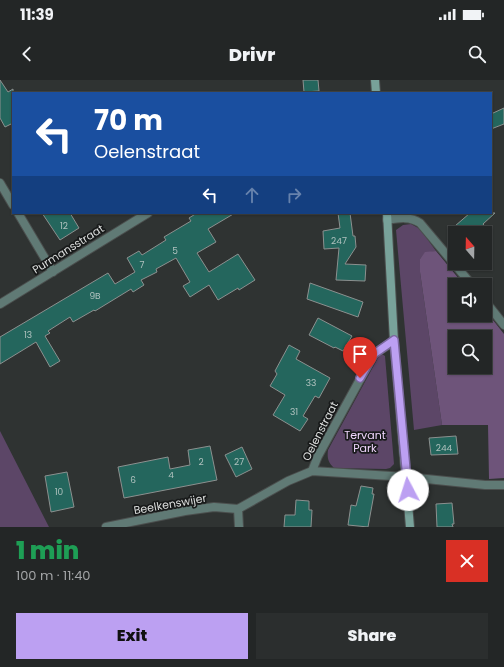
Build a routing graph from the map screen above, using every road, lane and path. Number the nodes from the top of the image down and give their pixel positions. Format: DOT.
graph roads {
  1 [pos="375,80"];
  2 [pos="376,92"];
  3 [pos="0,183"];
  4 [pos="12,203"];
  5 [pos="19,214"];
  6 [pos="146,214"];
  7 [pos="387,216"];
  8 [pos="53,272"];
  9 [pos="466,278"];
  10 [pos="0,304"];
  11 [pos="492,310"];
  12 [pos="504,325"];
  13 [pos="394,340"];
  14 [pos="312,472"];
  15 [pos="407,477"];
  16 [pos="504,485"];
  17 [pos="238,509"];
  18 [pos="106,527"];
  19 [pos="239,527"];
  20 [pos="410,527"];
  1 -- 2 [label="street"];
  3 -- 4 [label="street"];
  5 -- 8 [label="street"];
  6 -- 8 [label="street, Purmansstraat"];
  7 -- 9 [label="street"];
  7 -- 13 [label="street"];
  8 -- 10 [label="street, Purmansstraat"];
  11 -- 12 [label="street"];
  13 -- 14 [label="street, Oelenstraat"];
  13 -- 15 [label="street"];
  14 -- 15 [label="street"];
  14 -- 17 [label="street, Oelenstraat"];
  15 -- 16 [label="street"];
  15 -- 20 [label="street"];
  17 -- 18 [label="street, Beelkenswijer"];
  17 -- 19 [label="street"];
}
